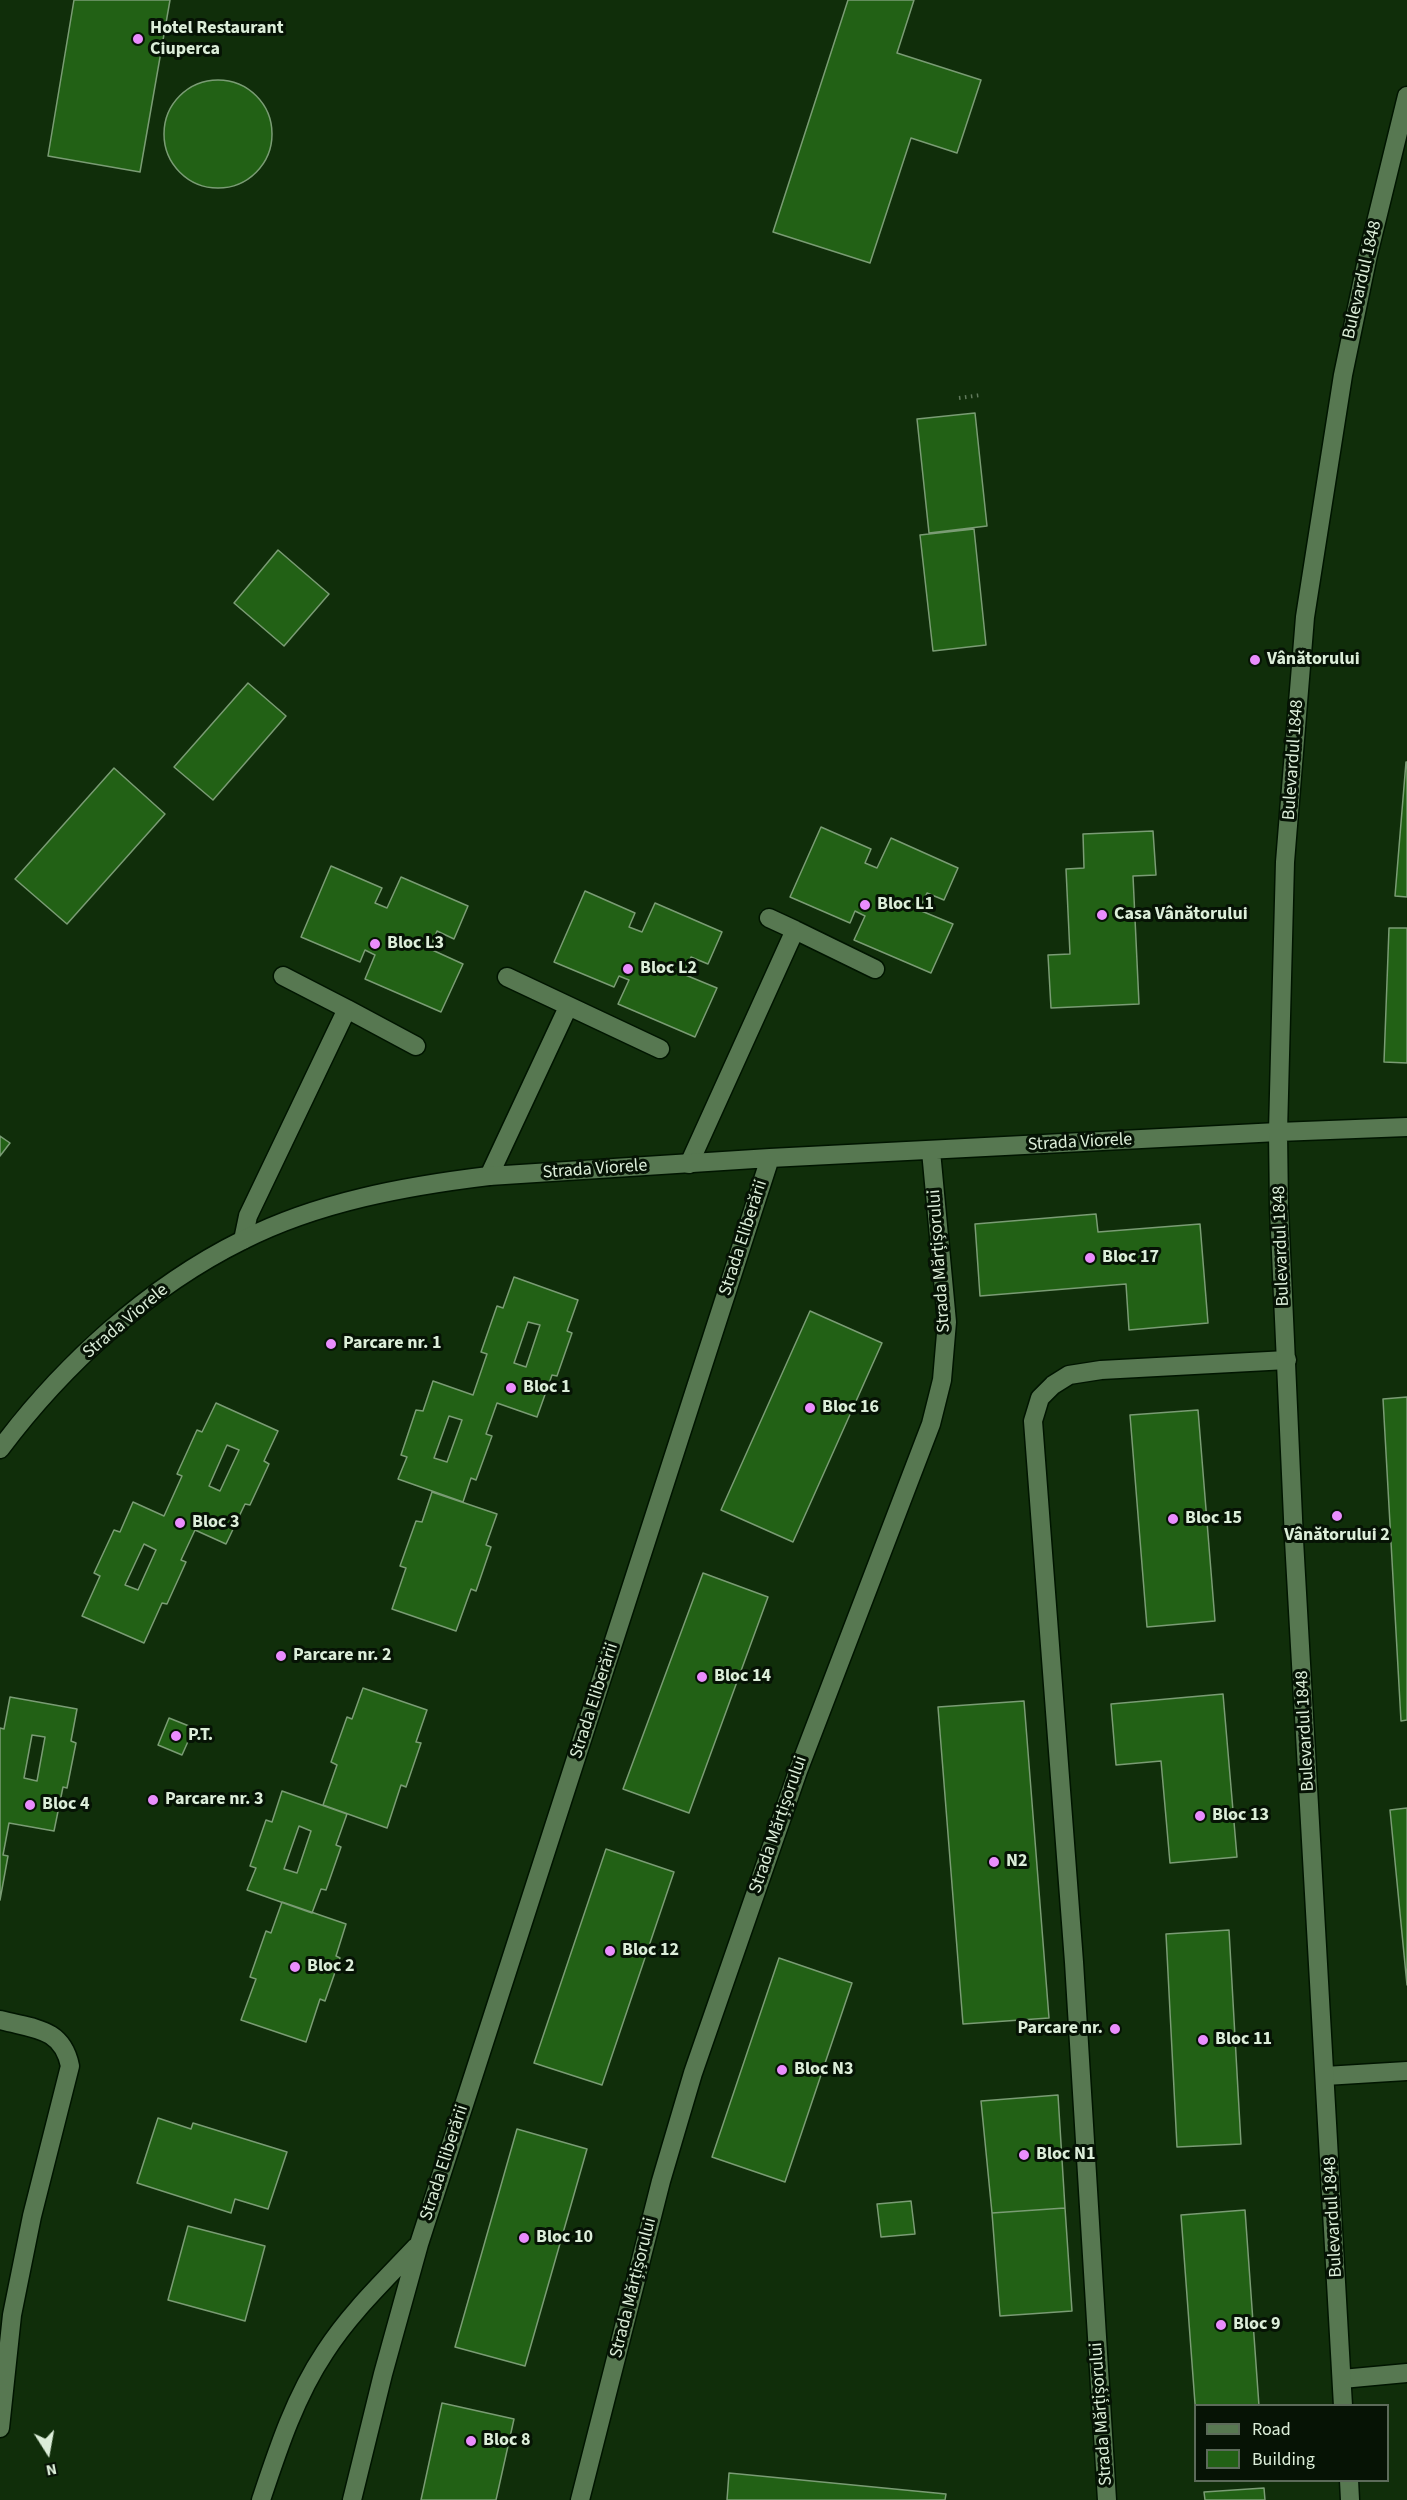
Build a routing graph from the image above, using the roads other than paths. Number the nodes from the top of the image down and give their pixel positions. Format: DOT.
graph roads {
  1 [pos="1407,96"];
  2 [pos="769,918"];
  3 [pos="795,930"];
  4 [pos="875,969"];
  5 [pos="283,976"];
  6 [pos="507,977"];
  7 [pos="568,1006"];
  8 [pos="347,1009"];
  9 [pos="416,1046"];
  10 [pos="660,1049"];
  11 [pos="1407,1127"];
  12 [pos="1278,1132"];
  13 [pos="931,1151"];
  14 [pos="770,1158"];
  15 [pos="689,1164"];
  16 [pos="489,1176"];
  17 [pos="243,1239"];
  18 [pos="1287,1360"];
  19 [pos="18,1425"];
  20 [pos="0,1430"];
  21 [pos="0,1449"];
  22 [pos="0,2020"];
  23 [pos="1407,2071"];
  24 [pos="1325,2076"];
  25 [pos="419,2244"];
  26 [pos="1407,2373"];
  27 [pos="1342,2379"];
  28 [pos="1343,2404"];
  29 [pos="0,2428"];
  30 [pos="1349,2482"];
  31 [pos="261,2500"];
  32 [pos="352,2500"];
  33 [pos="580,2500"];
  34 [pos="1107,2500"];
  35 [pos="1350,2500"];
  1 -- 12 [label="street, Bulevardul 1848"];
  2 -- 3 [label="street"];
  3 -- 4 [label="street"];
  3 -- 15 [label="street"];
  5 -- 8 [label="street"];
  6 -- 7 [label="street"];
  7 -- 10 [label="street"];
  7 -- 16 [label="street"];
  8 -- 9 [label="street"];
  8 -- 17 [label="street"];
  11 -- 12 [label="street, Strada Viorele"];
  12 -- 13 [label="street, Strada Viorele"];
  12 -- 18 [label="street, Bulevardul 1848"];
  13 -- 14 [label="street, Strada Viorele"];
  13 -- 33 [label="street, Strada Mărțișorului"];
  14 -- 15 [label="street, Strada Viorele"];
  14 -- 25 [label="street, Strada Eliberării"];
  15 -- 16 [label="street, Strada Viorele"];
  16 -- 17 [label="street, Strada Viorele"];
  17 -- 19 [label="street, Strada Viorele"];
  18 -- 24 [label="street, Bulevardul 1848"];
  18 -- 34 [label="street, Strada Mărțișorului"];
  19 -- 20 [label="street"];
  19 -- 21 [label="street, Strada Viorele"];
  22 -- 29 [label="street"];
  23 -- 24 [label="street"];
  24 -- 27 [label="street, Bulevardul 1848"];
  25 -- 31 [label="street, Strada Eliberării"];
  25 -- 32 [label="street, Strada Eliberării"];
  26 -- 27 [label="street"];
  27 -- 28 [label="street, Bulevardul 1848"];
  30 -- 35 [label="street"];
}
